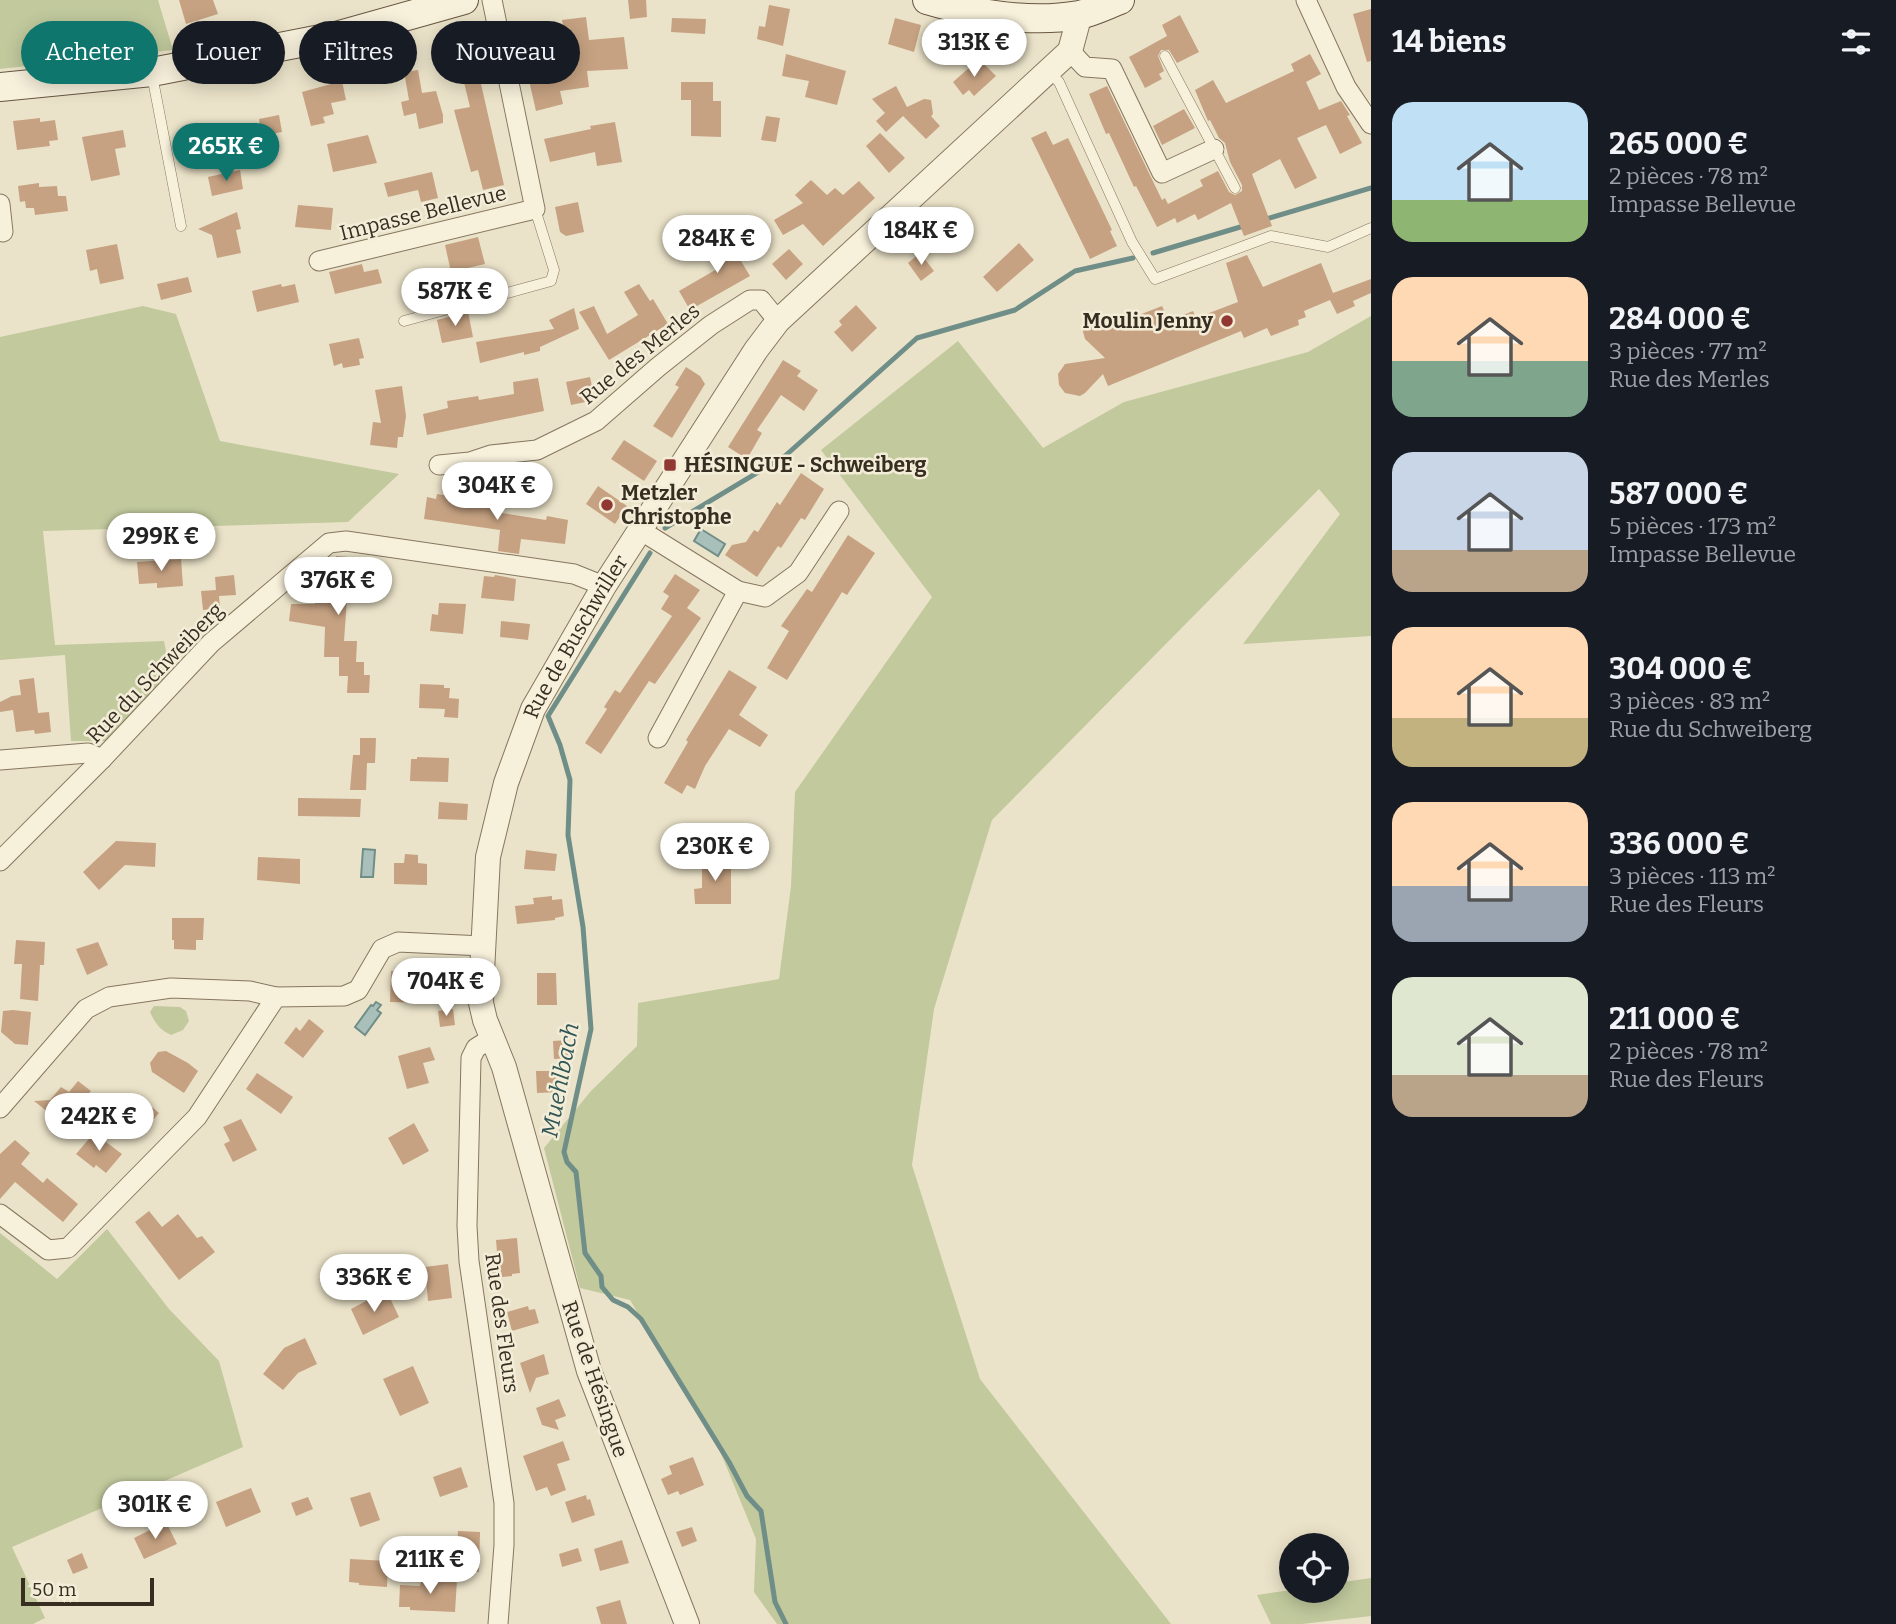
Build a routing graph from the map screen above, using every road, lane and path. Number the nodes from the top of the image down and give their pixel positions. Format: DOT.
graph roads {
  1 [pos="464,0"];
  2 [pos="492,0"];
  3 [pos="927,0"];
  4 [pos="1120,0"];
  5 [pos="1306,0"];
  6 [pos="1080,15"];
  7 [pos="1070,51"];
  8 [pos="1165,56"];
  9 [pos="158,71"];
  10 [pos="1049,71"];
  11 [pos="30,84"];
  12 [pos="154,84"];
  13 [pos="0,87"];
  14 [pos="1368,114"];
  15 [pos="1214,149"];
  16 [pos="1235,188"];
  17 [pos="0,204"];
  18 [pos="535,209"];
  19 [pos="181,226"];
  20 [pos="1371,228"];
  21 [pos="3,232"];
  22 [pos="318,261"];
  23 [pos="404,321"];
  24 [pos="778,321"];
  25 [pos="439,465"];
  26 [pos="839,511"];
  27 [pos="640,530"];
  28 [pos="604,586"];
  29 [pos="738,591"];
  30 [pos="658,738"];
  31 [pos="102,759"];
  32 [pos="0,760"];
  33 [pos="0,861"];
  34 [pos="483,946"];
  35 [pos="276,997"];
  36 [pos="492,1038"];
  37 [pos="0,1108"];
  38 [pos="521,1128"];
  39 [pos="0,1214"];
  40 [pos="498,1624"];
  41 [pos="687,1624"];
  1 -- 9 [label="main road"];
  2 -- 18 [label="street, Impasse Bellevue"];
  3 -- 6 [label="main road"];
  4 -- 6 [label="main road"];
  5 -- 14 [label="street"];
  6 -- 7 [label="street"];
  7 -- 10 [label="street, Rue de Buschwiller"];
  7 -- 15 [label="street"];
  8 -- 15 [label="lane"];
  10 -- 20 [label="lane"];
  10 -- 24 [label="street, Rue de Buschwiller"];
  11 -- 13 [label="main road"];
  12 -- 19 [label="lane"];
  15 -- 16 [label="lane"];
  17 -- 21 [label="street"];
  18 -- 22 [label="street, Impasse Bellevue"];
  18 -- 23 [label="lane"];
  24 -- 25 [label="street, Rue des Merles"];
  24 -- 27 [label="street, Rue de Buschwiller"];
  26 -- 29 [label="street"];
  27 -- 28 [label="street, Rue de Buschwiller"];
  27 -- 29 [label="street"];
  28 -- 31 [label="street, Rue du Schweiberg"];
  28 -- 34 [label="street, Rue de Buschwiller"];
  29 -- 30 [label="street"];
  31 -- 32 [label="street"];
  31 -- 33 [label="street, Rue du Schweiberg"];
  34 -- 35 [label="street"];
  34 -- 36 [label="street, Rue de Buschwiller"];
  35 -- 37 [label="street"];
  35 -- 39 [label="street"];
  36 -- 38 [label="street, Rue de Buschwiller"];
  36 -- 40 [label="street, Rue des Fleurs"];
  38 -- 41 [label="street, Rue de Hésingue"];
}
